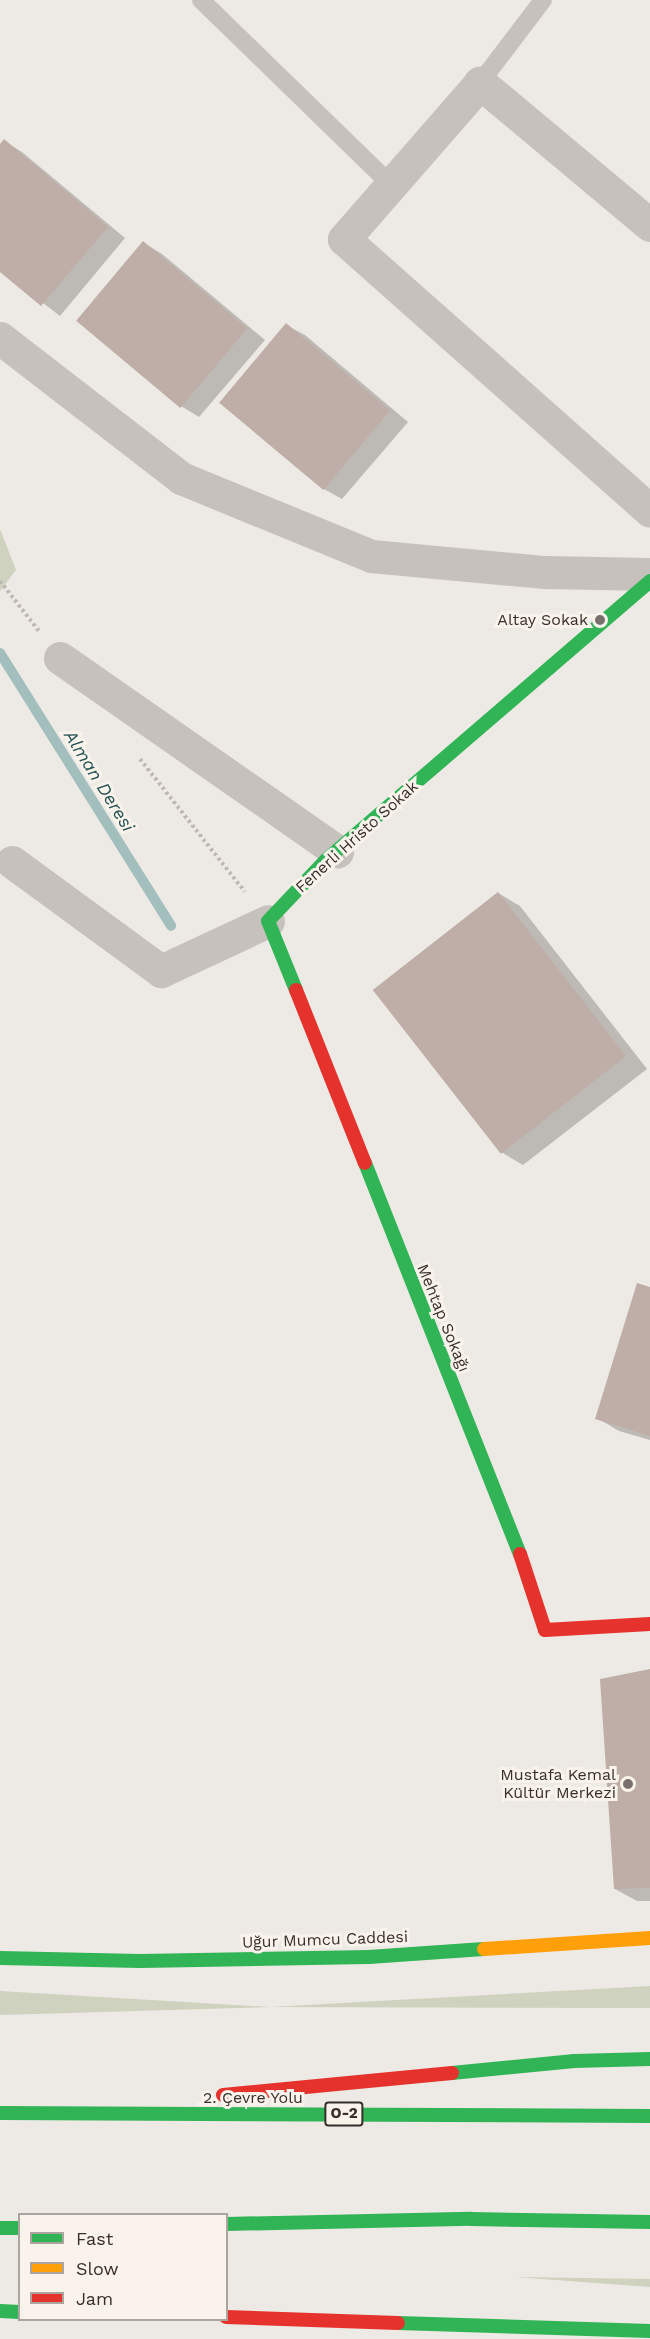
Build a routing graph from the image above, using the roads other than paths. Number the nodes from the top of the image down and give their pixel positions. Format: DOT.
graph roads {
  1 [pos="201,0"];
  2 [pos="543,0"];
  3 [pos="480,83"];
  4 [pos="392,185"];
  5 [pos="650,225"];
  6 [pos="0,338"];
  7 [pos="650,511"];
  8 [pos="650,574"];
  9 [pos="650,581"];
  10 [pos="60,658"];
  11 [pos="337,851"];
  12 [pos="12,862"];
  13 [pos="268,921"];
  14 [pos="650,1624"];
  15 [pos="650,1938"];
  16 [pos="0,1958"];
  17 [pos="650,2059"];
  18 [pos="0,2113"];
  19 [pos="39,2113"];
  20 [pos="650,2116"];
  21 [pos="650,2222"];
  22 [pos="228,2224"];
  23 [pos="0,2228"];
  24 [pos="18,2228"];
  25 [pos="0,2311"];
  26 [pos="18,2312"];
  27 [pos="228,2317"];
  28 [pos="650,2331"];
  1 -- 4 [label="lane"];
  2 -- 3 [label="lane"];
  3 -- 4 [label="street"];
  3 -- 5 [label="street"];
  4 -- 7 [label="street"];
  6 -- 8 [label="street"];
  9 -- 11 [label="main road, Fenerli Hristo Sokak"];
  10 -- 11 [label="street"];
  11 -- 13 [label="main road, Fenerli Hristo Sokak"];
  12 -- 13 [label="street, Fenerli Hristo Sokak"];
  13 -- 14 [label="main road, Mehtap Sokağı"];
  15 -- 16 [label="main road, Uğur Mumcu Caddesi"];
  17 -- 19 [label="main road"];
  18 -- 19 [label="main road, 2. Çevre Yolu / O-2"];
  19 -- 20 [label="main road, 2. Çevre Yolu / O-2"];
  21 -- 22 [label="main road"];
  23 -- 24 [label="main road"];
  25 -- 26 [label="main road"];
  27 -- 28 [label="main road"];
}
